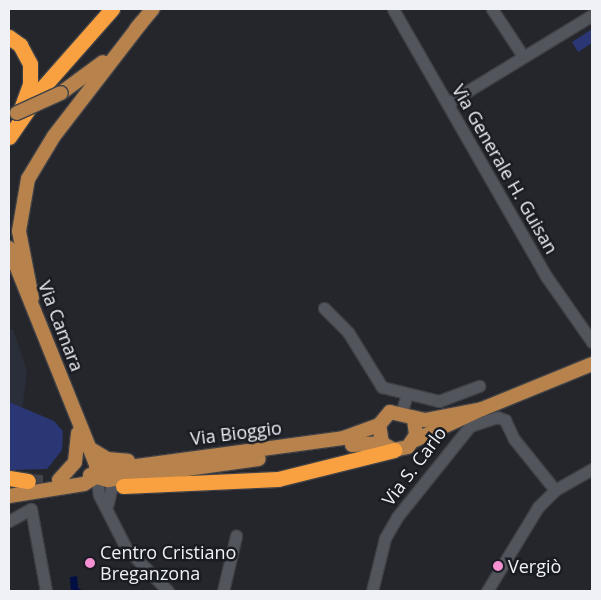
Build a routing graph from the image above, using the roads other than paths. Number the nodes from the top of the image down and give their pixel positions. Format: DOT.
graph roads {
  1 [pos="112,9"];
  2 [pos="153,9"];
  3 [pos="393,9"];
  4 [pos="492,9"];
  5 [pos="592,14"];
  6 [pos="142,23"];
  7 [pos="9,37"];
  8 [pos="523,56"];
  9 [pos="448,103"];
  10 [pos="12,122"];
  11 [pos="9,248"];
  12 [pos="32,298"];
  13 [pos="324,308"];
  14 [pos="592,342"];
  15 [pos="592,364"];
  16 [pos="479,386"];
  17 [pos="407,394"];
  18 [pos="482,409"];
  19 [pos="402,411"];
  20 [pos="76,419"];
  21 [pos="414,420"];
  22 [pos="378,425"];
  23 [pos="414,440"];
  24 [pos="388,447"];
  25 [pos="89,448"];
  26 [pos="181,458"];
  27 [pos="592,469"];
  28 [pos="96,477"];
  29 [pos="9,478"];
  30 [pos="58,480"];
  31 [pos="28,481"];
  32 [pos="122,482"];
  33 [pos="9,490"];
  34 [pos="555,490"];
  35 [pos="9,496"];
  36 [pos="108,503"];
  37 [pos="9,521"];
  38 [pos="115,530"];
  39 [pos="236,536"];
  40 [pos="46,591"];
  41 [pos="167,591"];
  42 [pos="223,591"];
  43 [pos="372,591"];
  44 [pos="487,591"];
  1 -- 10 [label="highway"];
  2 -- 6 [label="main road"];
  3 -- 9 [label="street, Via Generale H. Guisan"];
  4 -- 8 [label="street"];
  5 -- 8 [label="street"];
  6 -- 10 [label="main road, bridge"];
  6 -- 12 [label="main road"];
  7 -- 10 [label="highway"];
  8 -- 9 [label="street"];
  9 -- 14 [label="street, Via Generale H. Guisan"];
  11 -- 12 [label="main road, Via Camara"];
  12 -- 20 [label="main road, Via Camara"];
  13 -- 17 [label="street"];
  15 -- 18 [label="main road, Via Bioggio"];
  16 -- 17 [label="street"];
  17 -- 19 [label="street"];
  18 -- 21 [label="main road, Via Bioggio"];
  18 -- 23 [label="main road, Via Bioggio"];
  19 -- 21 [label="main road"];
  19 -- 22 [label="main road, Via Bioggio"];
  20 -- 25 [label="main road, Via Camara"];
  20 -- 28 [label="main road, Via Camara"];
  20 -- 30 [label="main road"];
  21 -- 23 [label="main road"];
  22 -- 24 [label="main road"];
  22 -- 26 [label="main road, Via Bioggio"];
  23 -- 24 [label="main road, Via Bioggio"];
  24 -- 32 [label="main road, Via Bioggio"];
  24 -- 32 [label="highway"];
  25 -- 26 [label="main road"];
  25 -- 28 [label="main road, Via Camara"];
  26 -- 28 [label="main road, Via Bioggio"];
  27 -- 34 [label="street"];
  28 -- 30 [label="main road, Via Bioggio"];
  28 -- 32 [label="main road, Via Bioggio"];
  28 -- 35 [label="main road, Via Bioggio"];
  28 -- 36 [label="street, Via Camara"];
  28 -- 38 [label="street, Via Camara"];
  29 -- 31 [label="highway"];
  30 -- 33 [label="main road, Via Bioggio"];
  32 -- 36 [label="street"];
  34 -- 43 [label="street, Via S. Carlo"];
  34 -- 44 [label="street"];
  36 -- 38 [label="street, Via Camara"];
  37 -- 40 [label="street"];
  38 -- 41 [label="street, Via Camara"];
  39 -- 42 [label="street"];
}
